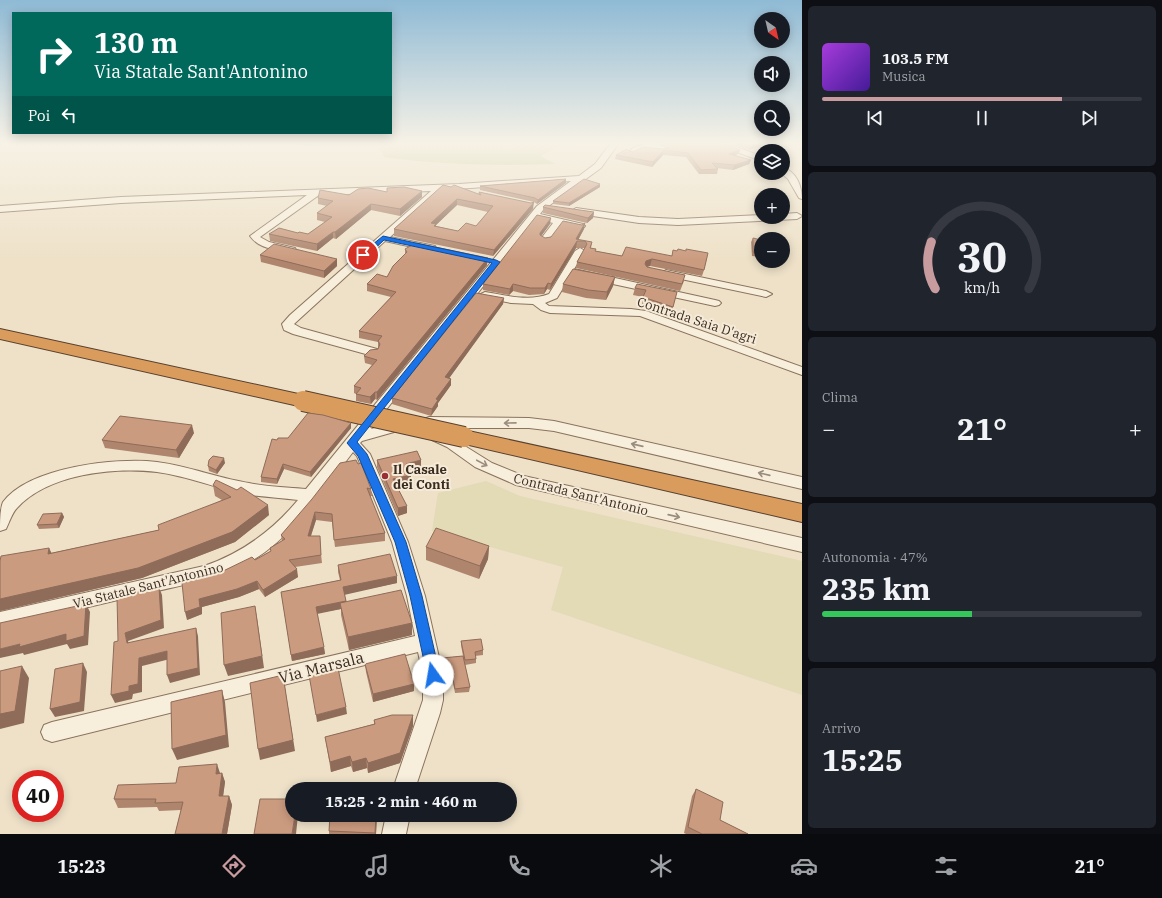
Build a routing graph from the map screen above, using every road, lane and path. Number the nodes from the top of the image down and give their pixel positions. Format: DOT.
graph roads {
  1 [pos="529,182"];
  2 [pos="578,182"];
  3 [pos="793,182"];
  4 [pos="459,187"];
  5 [pos="439,188"];
  6 [pos="316,193"];
  7 [pos="481,195"];
  8 [pos="799,202"];
  9 [pos="0,209"];
  10 [pos="544,209"];
  11 [pos="567,210"];
  12 [pos="800,217"];
  13 [pos="559,221"];
  14 [pos="581,226"];
  15 [pos="383,238"];
  16 [pos="545,240"];
  17 [pos="298,251"];
  18 [pos="443,251"];
  19 [pos="580,251"];
  20 [pos="340,261"];
  21 [pos="354,264"];
  22 [pos="568,271"];
  23 [pos="658,271"];
  24 [pos="648,276"];
  25 [pos="642,288"];
  26 [pos="471,293"];
  27 [pos="766,294"];
  28 [pos="536,301"];
  29 [pos="715,303"];
  30 [pos="0,334"];
  31 [pos="373,352"];
  32 [pos="802,371"];
  33 [pos="375,414"];
  34 [pos="389,430"];
  35 [pos="457,434"];
  36 [pos="354,440"];
  37 [pos="802,483"];
  38 [pos="310,495"];
  39 [pos="802,513"];
  40 [pos="0,525"];
  41 [pos="802,545"];
  42 [pos="0,620"];
  43 [pos="426,642"];
  44 [pos="52,732"];
  45 [pos="406,782"];
  46 [pos="397,822"];
  47 [pos="394,834"];
  1 -- 4 [label="street"];
  2 -- 10 [label="street, Via Statale Sant'Antonino"];
  3 -- 8 [label="street"];
  4 -- 5 [label="street"];
  4 -- 7 [label="street"];
  5 -- 6 [label="street"];
  5 -- 15 [label="street"];
  6 -- 9 [label="street"];
  6 -- 17 [label="street"];
  8 -- 12 [label="street"];
  10 -- 13 [label="street"];
  10 -- 26 [label="street, Via Statale Sant'Antonino"];
  11 -- 12 [label="street"];
  13 -- 14 [label="street"];
  13 -- 16 [label="street"];
  15 -- 18 [label="street"];
  15 -- 21 [label="street"];
  19 -- 22 [label="street"];
  20 -- 21 [label="street"];
  21 -- 31 [label="street"];
  22 -- 25 [label="street"];
  22 -- 28 [label="street"];
  23 -- 27 [label="street"];
  24 -- 25 [label="street"];
  25 -- 29 [label="street"];
  26 -- 28 [label="street"];
  26 -- 33 [label="street, Via Statale Sant'Antonino"];
  28 -- 32 [label="street, Contrada Saia D'agri"];
  30 -- 35 [label="highway, bridge"];
  33 -- 34 [label="street, Contrada Sant'Antonio"];
  33 -- 35 [label="street, Contrada Sant'Antonio"];
  33 -- 36 [label="street, Via Statale Sant'Antonino"];
  34 -- 35 [label="street, Contrada Sant'Antonio"];
  34 -- 36 [label="street"];
  37 -- 35 [label="street, Contrada Sant'Antonio, one-way"];
  35 -- 39 [label="highway"];
  35 -- 41 [label="street, Contrada Sant'Antonio, one-way"];
  36 -- 38 [label="street, Via Statale Sant'Antonino"];
  36 -- 43 [label="street"];
  38 -- 40 [label="street"];
  38 -- 42 [label="street, Via Statale Sant'Antonino"];
  43 -- 44 [label="street, Via Marsala"];
  43 -- 45 [label="street"];
  46 -- 47 [label="street"];
}
